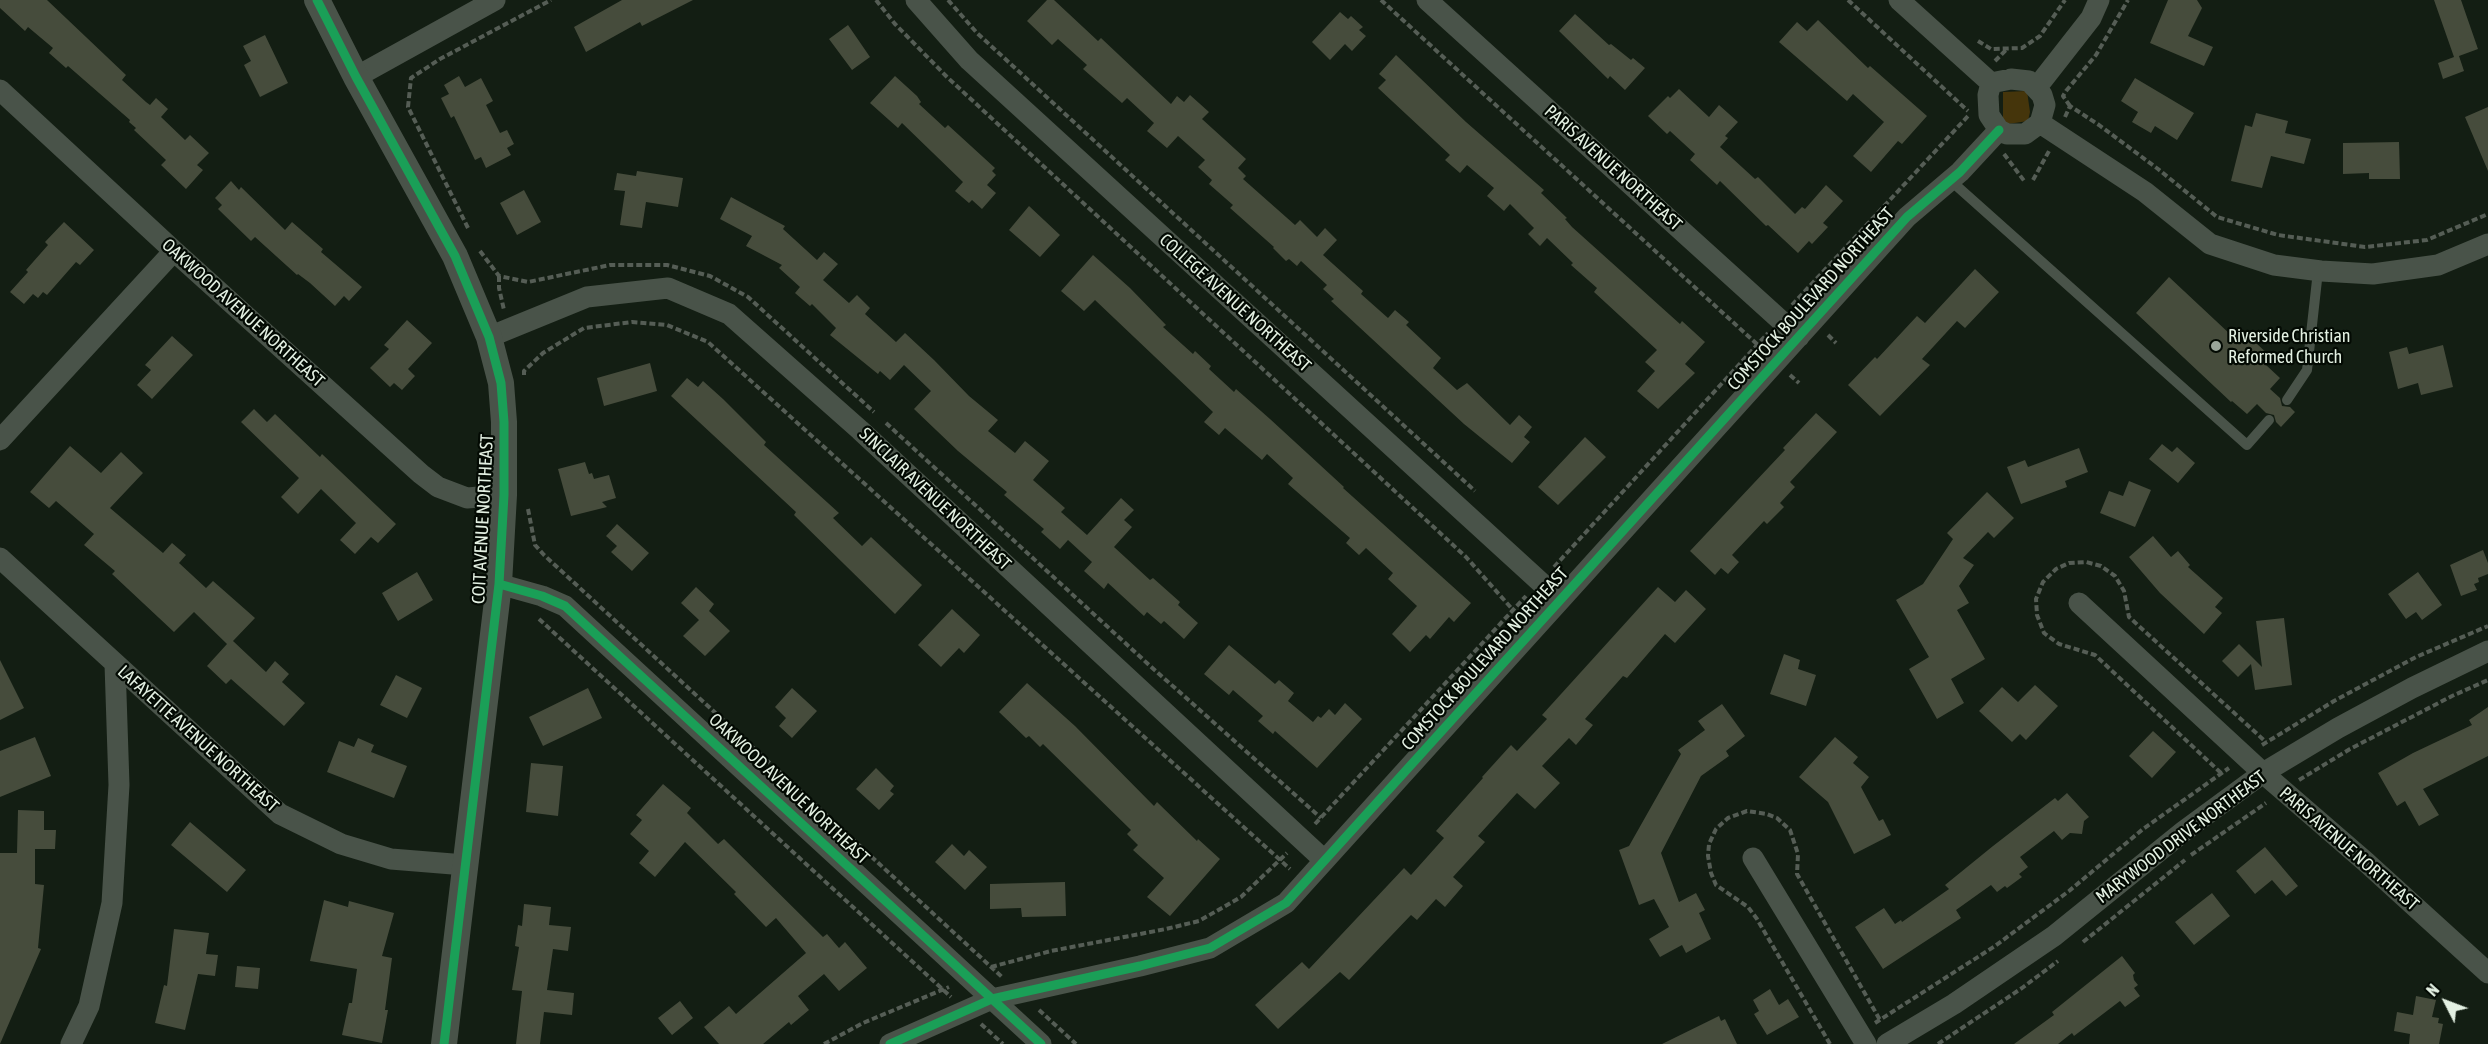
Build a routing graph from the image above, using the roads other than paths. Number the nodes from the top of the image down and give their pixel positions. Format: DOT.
graph roads {
  1 [pos="317,0"];
  2 [pos="495,0"];
  3 [pos="916,0"];
  4 [pos="1427,0"];
  5 [pos="1899,0"];
  6 [pos="2099,0"];
  7 [pos="356,77"];
  8 [pos="1986,79"];
  9 [pos="2037,87"];
  10 [pos="0,90"];
  11 [pos="2040,123"];
  12 [pos="1995,134"];
  13 [pos="1950,180"];
  14 [pos="2488,244"];
  15 [pos="174,251"];
  16 [pos="2318,271"];
  17 [pos="1799,336"];
  18 [pos="489,337"];
  19 [pos="2288,400"];
  20 [pos="2269,420"];
  21 [pos="0,440"];
  22 [pos="516,499"];
  23 [pos="0,558"];
  24 [pos="499,584"];
  25 [pos="1560,600"];
  26 [pos="2079,603"];
  27 [pos="2488,651"];
  28 [pos="115,664"];
  29 [pos="2262,773"];
  30 [pos="1753,858"];
  31 [pos="1324,860"];
  32 [pos="465,865"];
  33 [pos="2488,973"];
  34 [pos="992,999"];
  35 [pos="71,1044"];
  36 [pos="444,1044"];
  37 [pos="890,1044"];
  38 [pos="1041,1044"];
  39 [pos="1866,1044"];
  40 [pos="1887,1044"];
  1 -- 7 [label="street, COIT AVENUE NORTHEAST"];
  2 -- 7 [label="street"];
  3 -- 25 [label="street, COLLEGE AVENUE NORTHEAST"];
  4 -- 17 [label="street, PARIS AVENUE NORTHEAST"];
  5 -- 8 [label="street"];
  6 -- 9 [label="street"];
  7 -- 18 [label="street, COIT AVENUE NORTHEAST"];
  8 -- 9 [label="street"];
  8 -- 12 [label="street"];
  9 -- 11 [label="street"];
  10 -- 15 [label="street, OAKWOOD AVENUE NORTHEAST"];
  11 -- 12 [label="street"];
  11 -- 16 [label="street"];
  12 -- 13 [label="street, COMSTOCK BOULEVARD NORTHEAST"];
  13 -- 17 [label="street, COMSTOCK BOULEVARD NORTHEAST"];
  13 -- 20 [label="lane"];
  14 -- 16 [label="street"];
  15 -- 21 [label="street"];
  15 -- 22 [label="street, OAKWOOD AVENUE NORTHEAST"];
  16 -- 19 [label="lane"];
  17 -- 25 [label="street, COMSTOCK BOULEVARD NORTHEAST"];
  18 -- 22 [label="street, COIT AVENUE NORTHEAST"];
  18 -- 31 [label="street, SINCLAIR AVENUE NORTHEAST"];
  22 -- 24 [label="street, COIT AVENUE NORTHEAST"];
  23 -- 28 [label="street, LAFAYETTE AVENUE NORTHEAST"];
  24 -- 32 [label="street, COIT AVENUE NORTHEAST"];
  24 -- 34 [label="street, OAKWOOD AVENUE NORTHEAST"];
  25 -- 31 [label="street, COMSTOCK BOULEVARD NORTHEAST"];
  26 -- 29 [label="street, PARIS AVENUE NORTHEAST"];
  27 -- 29 [label="street, MARYWOOD DRIVE NORTHEAST"];
  28 -- 32 [label="street, LAFAYETTE AVENUE NORTHEAST"];
  28 -- 35 [label="street"];
  29 -- 33 [label="street, PARIS AVENUE NORTHEAST"];
  29 -- 40 [label="street, MARYWOOD DRIVE NORTHEAST"];
  30 -- 39 [label="street"];
  31 -- 34 [label="street, COMSTOCK BOULEVARD NORTHEAST"];
  32 -- 36 [label="street, COIT AVENUE NORTHEAST"];
  34 -- 37 [label="street, COMSTOCK BOULEVARD NORTHEAST"];
  34 -- 38 [label="street, OAKWOOD AVENUE NORTHEAST"];
}
